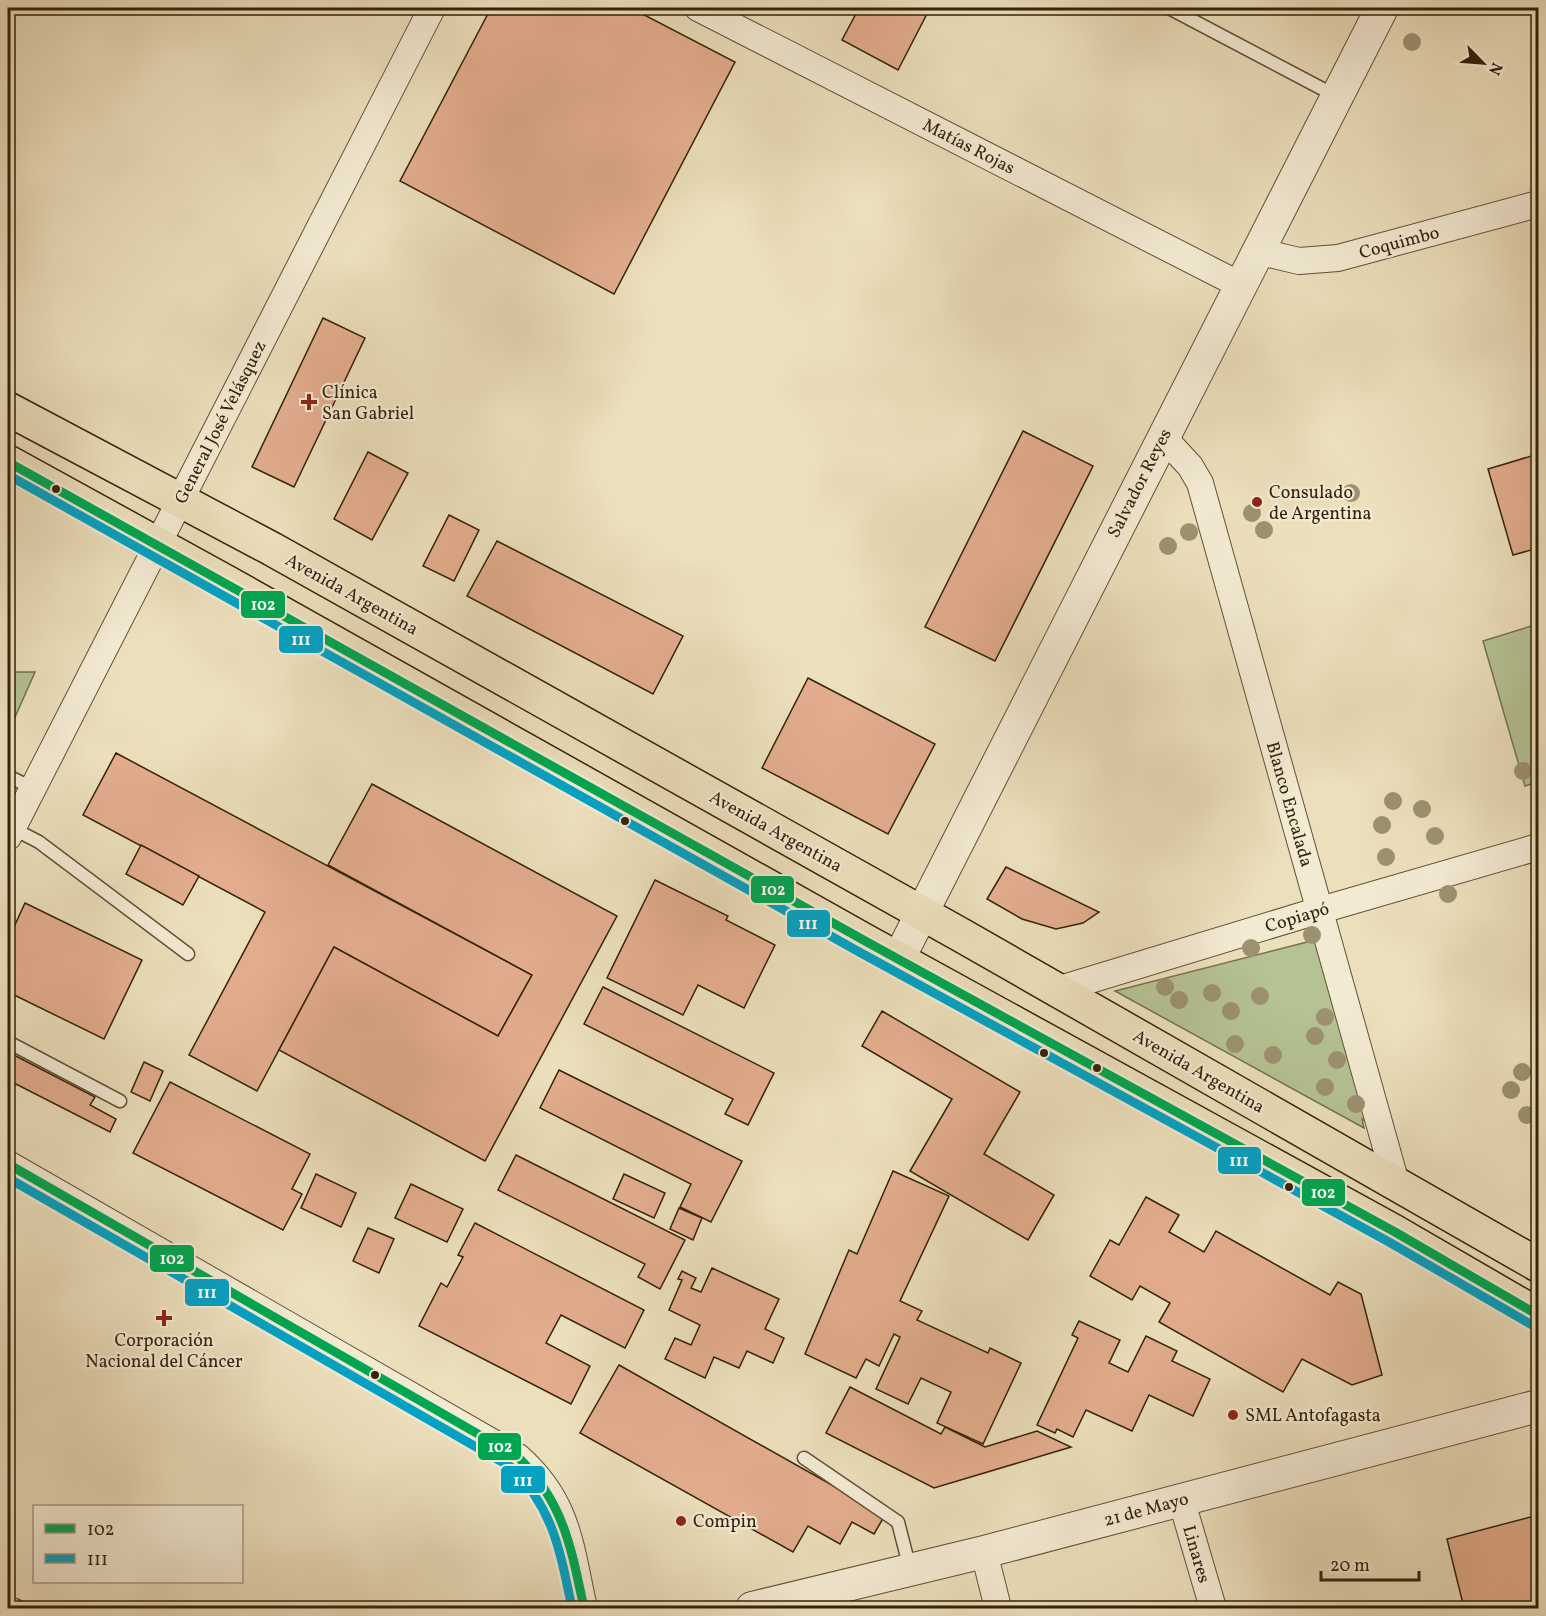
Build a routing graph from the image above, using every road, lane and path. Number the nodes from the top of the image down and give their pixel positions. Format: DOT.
graph roads {
  1 [pos="432,8"];
  2 [pos="698,8"];
  3 [pos="1169,8"];
  4 [pos="1382,8"];
  5 [pos="1337,96"];
  6 [pos="1539,204"];
  7 [pos="1257,251"];
  8 [pos="1240,285"];
  9 [pos="8,409"];
  10 [pos="1163,437"];
  11 [pos="8,462"];
  12 [pos="180,499"];
  13 [pos="158,544"];
  14 [pos="8,776"];
  15 [pos="32,788"];
  16 [pos="10,833"];
  17 [pos="1539,848"];
  18 [pos="1320,910"];
  19 [pos="921,912"];
  20 [pos="188,954"];
  21 [pos="898,960"];
  22 [pos="1058,990"];
  23 [pos="8,1042"];
  24 [pos="120,1101"];
  25 [pos="8,1164"];
  26 [pos="1396,1183"];
  27 [pos="1539,1265"];
  28 [pos="1539,1315"];
  29 [pos="1539,1406"];
  30 [pos="804,1458"];
  31 [pos="1181,1499"];
  32 [pos="984,1552"];
  33 [pos="910,1569"];
  34 [pos="791,1604"];
  35 [pos="584,1608"];
  36 [pos="752,1608"];
  37 [pos="998,1608"];
  38 [pos="1213,1608"];
  1 -- 12 [label="street, General José Velásquez"];
  2 -- 8 [label="street, Matías Rojas"];
  3 -- 5 [label="lane"];
  4 -- 5 [label="street, Salvador Reyes"];
  5 -- 7 [label="street, Salvador Reyes"];
  6 -- 7 [label="street, Coquimbo"];
  7 -- 8 [label="street, Salvador Reyes"];
  8 -- 10 [label="street, Salvador Reyes"];
  9 -- 12 [label="main road, Avenida Argentina"];
  10 -- 18 [label="street, Blanco Encalada"];
  10 -- 19 [label="street, Salvador Reyes"];
  11 -- 13 [label="main road"];
  12 -- 13 [label="street, General José Velásquez"];
  12 -- 19 [label="main road, Avenida Argentina"];
  13 -- 15 [label="street, General José Velásquez"];
  13 -- 21 [label="main road"];
  14 -- 15 [label="lane"];
  15 -- 16 [label="street, General José Velásquez"];
  16 -- 20 [label="lane"];
  17 -- 18 [label="street, Copiapó"];
  18 -- 22 [label="street, Copiapó"];
  18 -- 26 [label="street, Blanco Encalada"];
  19 -- 21 [label="street, Salvador Reyes"];
  19 -- 22 [label="main road, Avenida Argentina"];
  21 -- 28 [label="main road"];
  22 -- 26 [label="main road, Avenida Argentina"];
  23 -- 24 [label="lane"];
  25 -- 35 [label="street"];
  26 -- 27 [label="main road, Avenida Argentina"];
  29 -- 31 [label="street, 21 de Mayo"];
  30 -- 33 [label="lane"];
  31 -- 32 [label="street, 21 de Mayo"];
  31 -- 38 [label="street, Linares"];
  32 -- 33 [label="street, 21 de Mayo"];
  32 -- 37 [label="street"];
  33 -- 34 [label="street, 21 de Mayo"];
  34 -- 36 [label="street, 21 de Mayo"];
}
